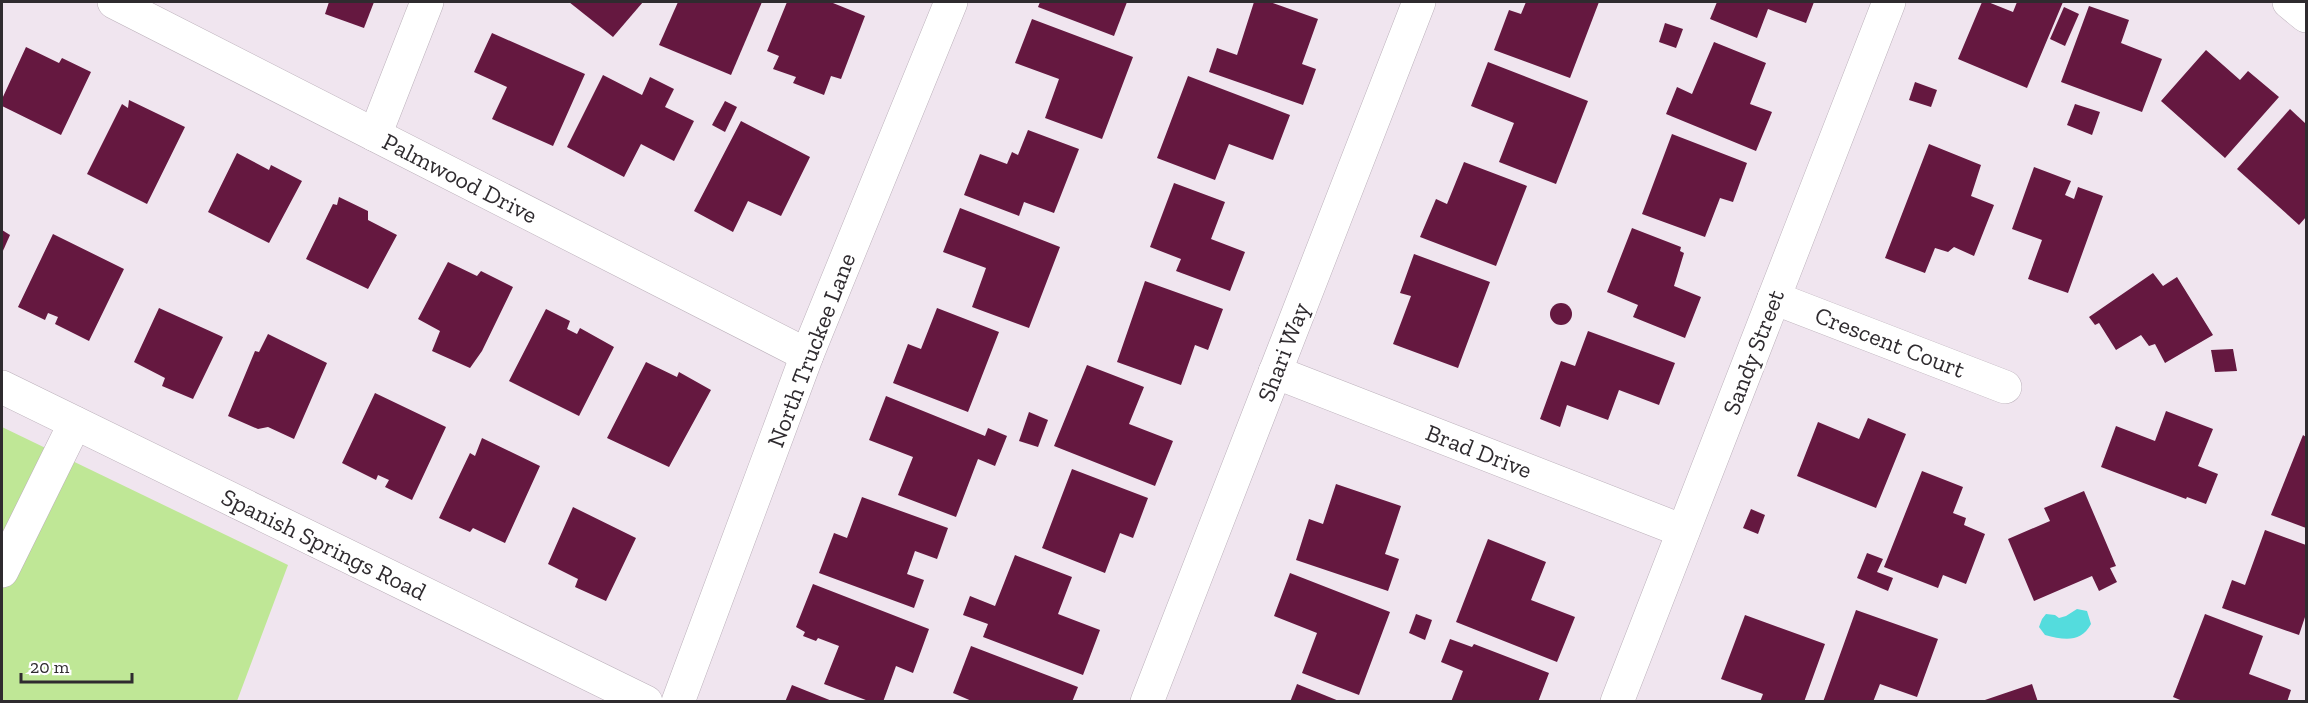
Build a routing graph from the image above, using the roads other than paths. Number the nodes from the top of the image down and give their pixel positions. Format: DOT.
graph roads {
  1 [pos="114,2"];
  2 [pos="427,2"];
  3 [pos="951,2"];
  4 [pos="1419,2"];
  5 [pos="1889,2"];
  6 [pos="2289,2"];
  7 [pos="2307,16"];
  8 [pos="375,135"];
  9 [pos="1774,298"];
  10 [pos="807,355"];
  11 [pos="1275,372"];
  12 [pos="2,387"];
  13 [pos="2005,387"];
  14 [pos="75,423"];
  15 [pos="1683,531"];
  16 [pos="2,571"];
  17 [pos="646,702"];
  18 [pos="678,702"];
  19 [pos="1147,702"];
  20 [pos="1617,702"];
  1 -- 8 [label="street, Palmwood Drive"];
  2 -- 8 [label="street"];
  3 -- 10 [label="street, North Truckee Lane"];
  4 -- 11 [label="street, Shari Way"];
  5 -- 9 [label="street, Sandy Street"];
  6 -- 7 [label="street"];
  8 -- 10 [label="street, Palmwood Drive"];
  9 -- 13 [label="street, Crescent Court"];
  9 -- 15 [label="street, Sandy Street"];
  10 -- 18 [label="street, North Truckee Lane"];
  11 -- 15 [label="street, Brad Drive"];
  11 -- 19 [label="street, Shari Way"];
  12 -- 14 [label="street, Spanish Springs Road"];
  14 -- 16 [label="street"];
  14 -- 17 [label="street, Spanish Springs Road"];
  15 -- 20 [label="street, Sandy Street"];
}
